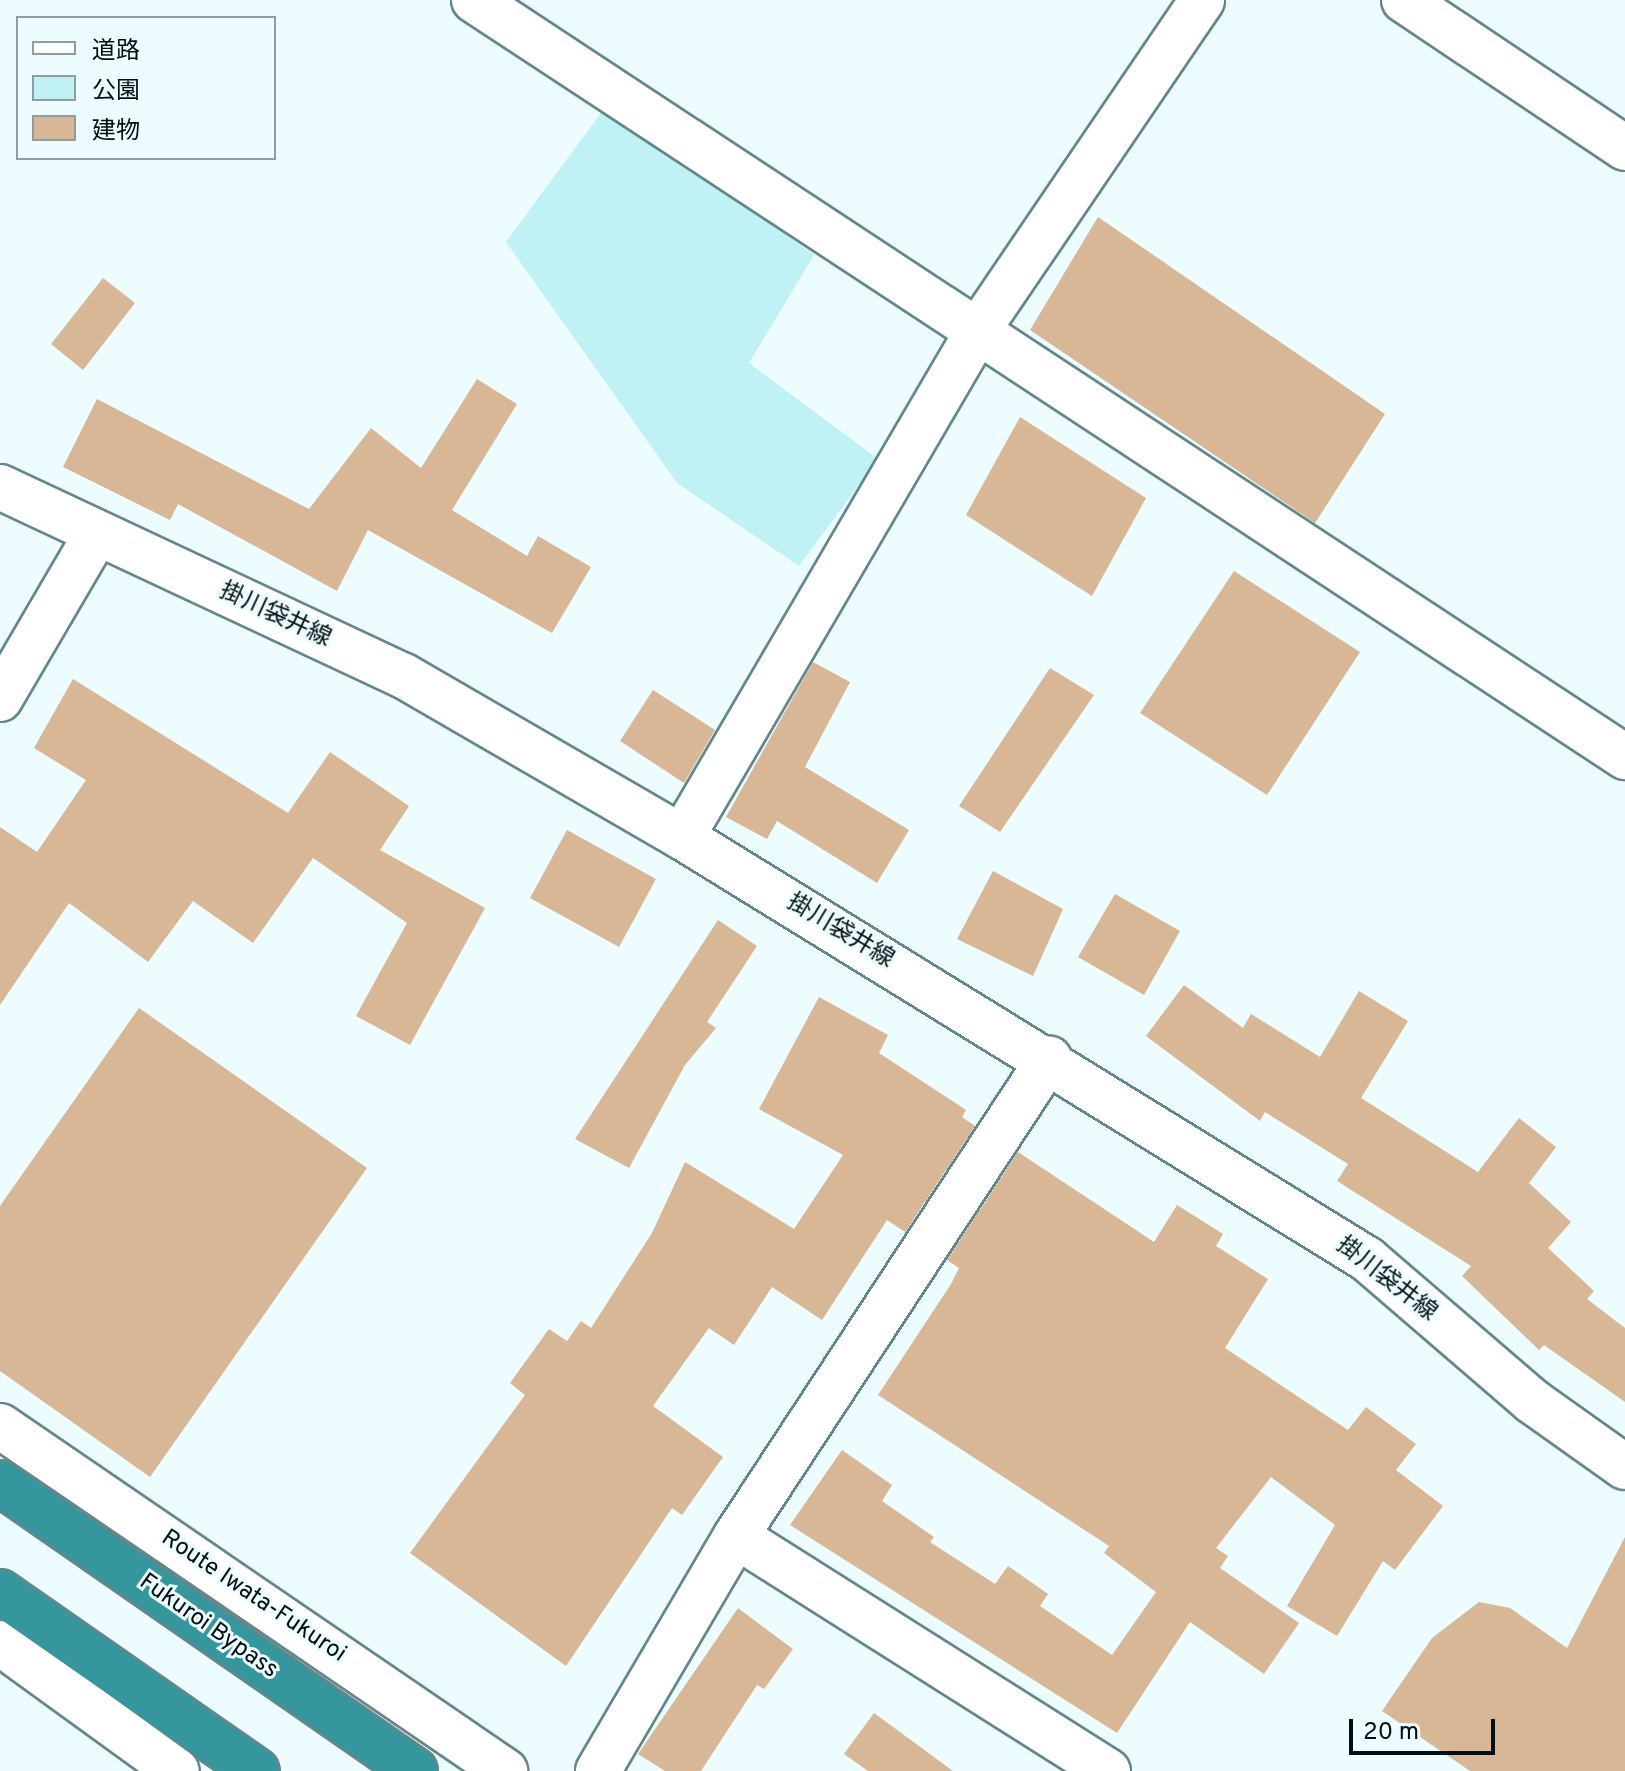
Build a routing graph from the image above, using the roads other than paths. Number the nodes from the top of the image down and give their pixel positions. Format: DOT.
graph roads {
  1 [pos="474,0"];
  2 [pos="1202,0"];
  3 [pos="1404,0"];
  4 [pos="1625,148"];
  5 [pos="980,327"];
  6 [pos="0,487"];
  7 [pos="97,533"];
  8 [pos="0,699"];
  9 [pos="1625,757"];
  10 [pos="682,837"];
  11 [pos="1049,1059"];
  12 [pos="0,1426"];
  13 [pos="1625,1467"];
  14 [pos="0,1483"];
  15 [pos="736,1536"];
  16 [pos="0,1592"];
  17 [pos="0,1643"];
  18 [pos="177,1771"];
  19 [pos="257,1771"];
  20 [pos="415,1771"];
  21 [pos="505,1771"];
  22 [pos="598,1771"];
  23 [pos="1108,1771"];
  1 -- 5 [label="street"];
  2 -- 5 [label="street"];
  3 -- 4 [label="street"];
  5 -- 9 [label="street"];
  5 -- 10 [label="street"];
  6 -- 7 [label="street, 掛川袋井線"];
  7 -- 8 [label="street"];
  7 -- 10 [label="street, 掛川袋井線"];
  10 -- 11 [label="street, 掛川袋井線"];
  11 -- 13 [label="street, 掛川袋井線"];
  11 -- 15 [label="street"];
  12 -- 21 [label="street, Route Iwata-Fukuroi"];
  14 -- 20 [label="highway, Fukuroi Bypass"];
  15 -- 22 [label="street"];
  15 -- 23 [label="street"];
  16 -- 19 [label="highway"];
  17 -- 18 [label="street"];
}
